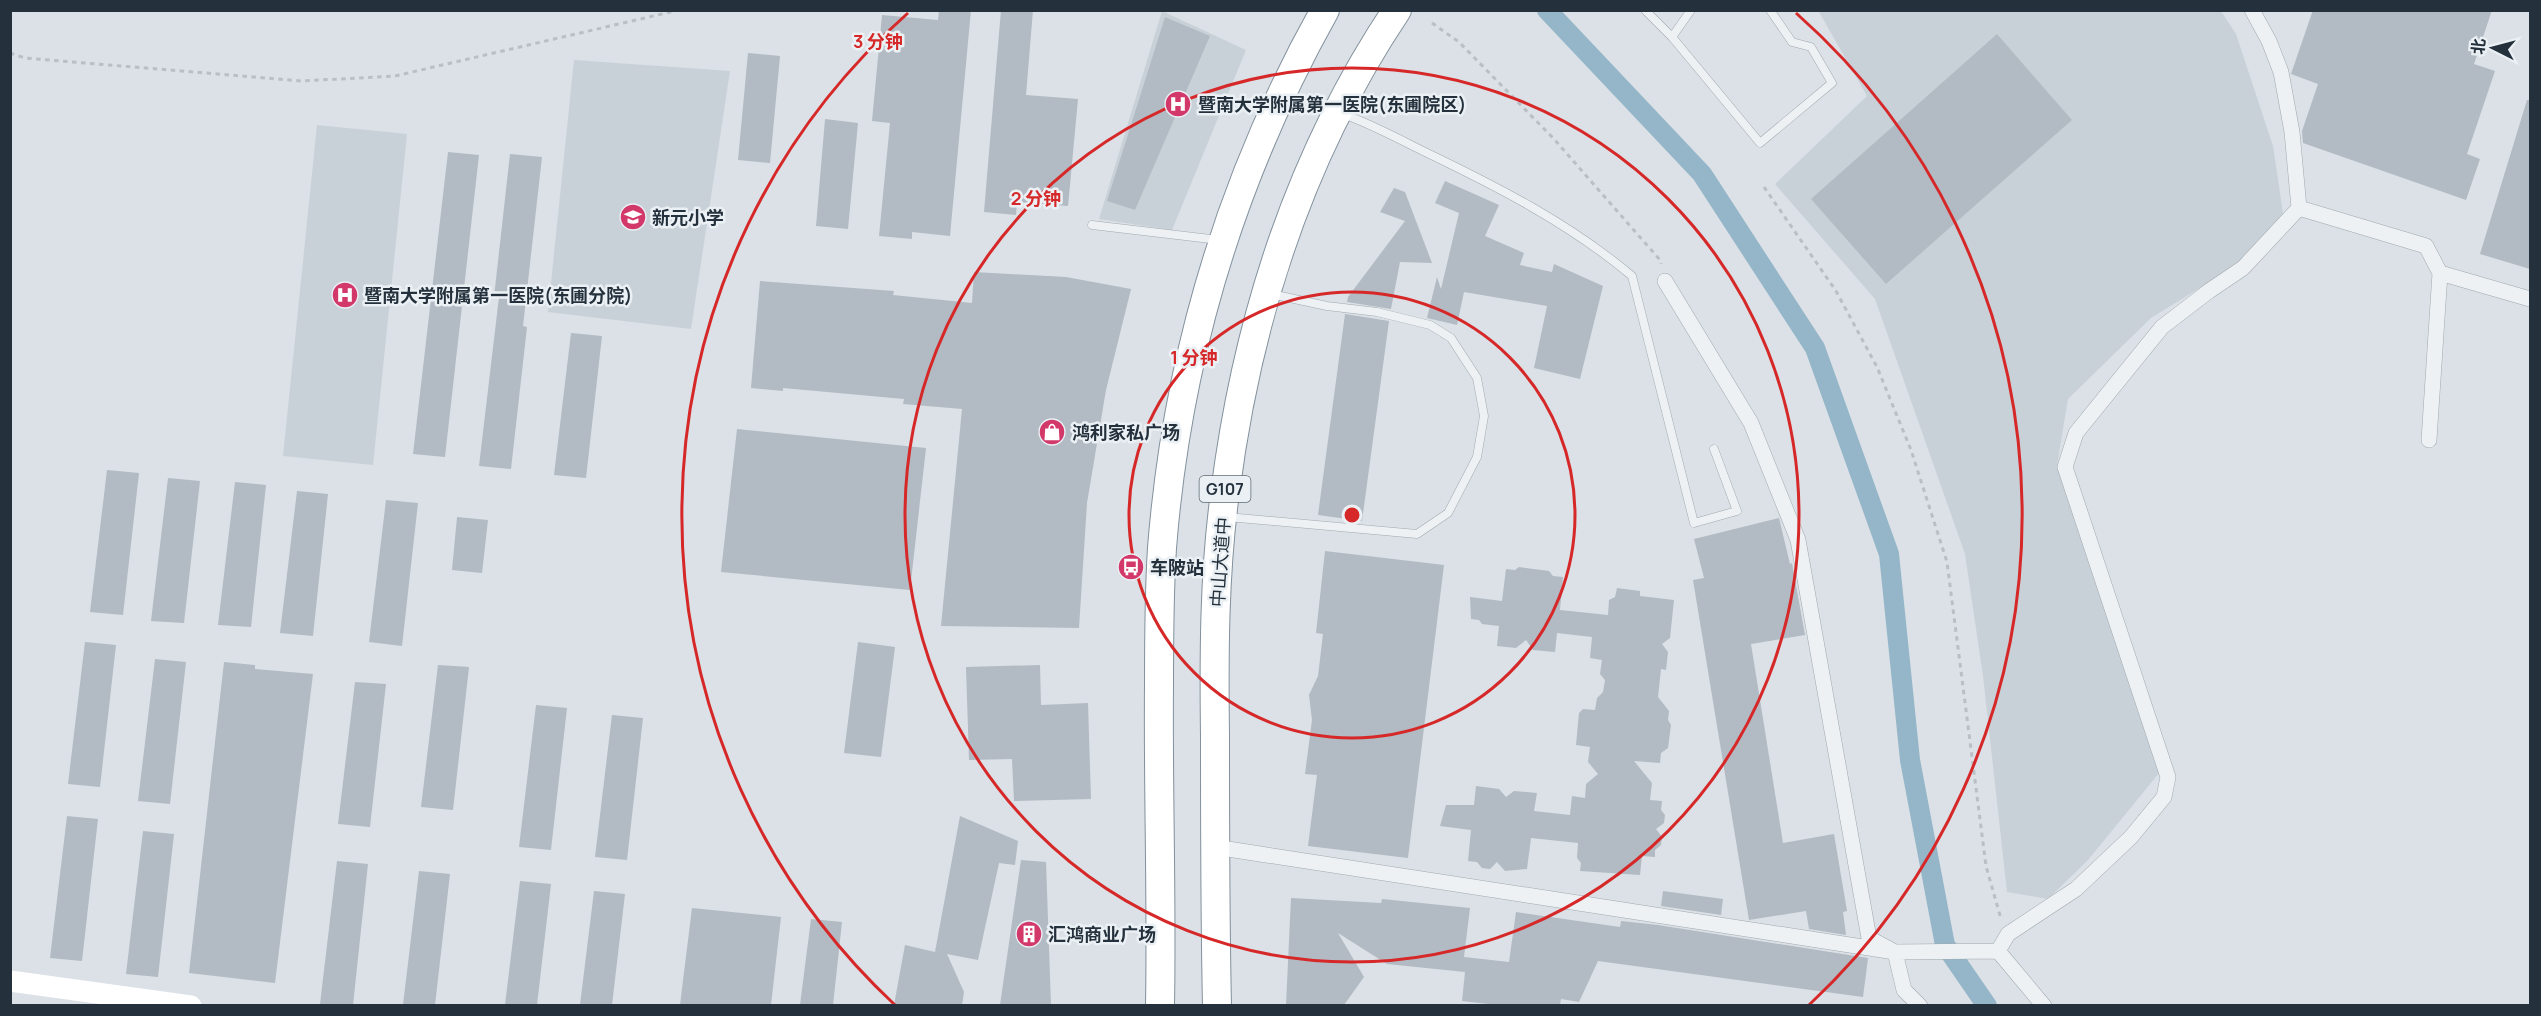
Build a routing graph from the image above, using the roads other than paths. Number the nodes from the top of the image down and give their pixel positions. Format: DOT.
graph roads {
  1 [pos="1326,10"];
  2 [pos="1397,10"];
  3 [pos="1645,10"];
  4 [pos="1691,10"];
  5 [pos="1770,10"];
  6 [pos="2252,10"];
  7 [pos="1672,37"];
  8 [pos="1336,112"];
  9 [pos="2299,208"];
  10 [pos="1092,225"];
  11 [pos="1223,241"];
  12 [pos="2440,273"];
  13 [pos="1665,281"];
  14 [pos="1266,293"];
  15 [pos="2530,299"];
  16 [pos="2429,440"];
  17 [pos="1714,449"];
  18 [pos="1222,517"];
  19 [pos="1215,847"];
  20 [pos="1998,951"];
  21 [pos="1895,952"];
  22 [pos="10,981"];
  23 [pos="182,1005"];
  24 [pos="1160,1005"];
  25 [pos="1217,1005"];
  26 [pos="1920,1005"];
  27 [pos="2044,1005"];
  1 -- 11 [label="highway"];
  2 -- 8 [label="highway, 中山大道中 / G107"];
  3 -- 7 [label="lane"];
  4 -- 7 [label="lane"];
  5 -- 7 [label="lane"];
  6 -- 9 [label="street"];
  8 -- 14 [label="highway, 中山大道中 / G107"];
  8 -- 17 [label="lane"];
  9 -- 12 [label="street"];
  9 -- 20 [label="street"];
  10 -- 11 [label="lane"];
  11 -- 24 [label="highway"];
  12 -- 15 [label="street"];
  12 -- 16 [label="street"];
  13 -- 21 [label="street"];
  14 -- 18 [label="highway, 中山大道中 / G107"];
  14 -- 18 [label="lane"];
  18 -- 19 [label="highway, 中山大道中 / G107"];
  19 -- 21 [label="street"];
  19 -- 25 [label="highway, 中山大道中 / G107"];
  20 -- 21 [label="street"];
  20 -- 27 [label="street"];
  21 -- 26 [label="street"];
  22 -- 23 [label="street"];
}
